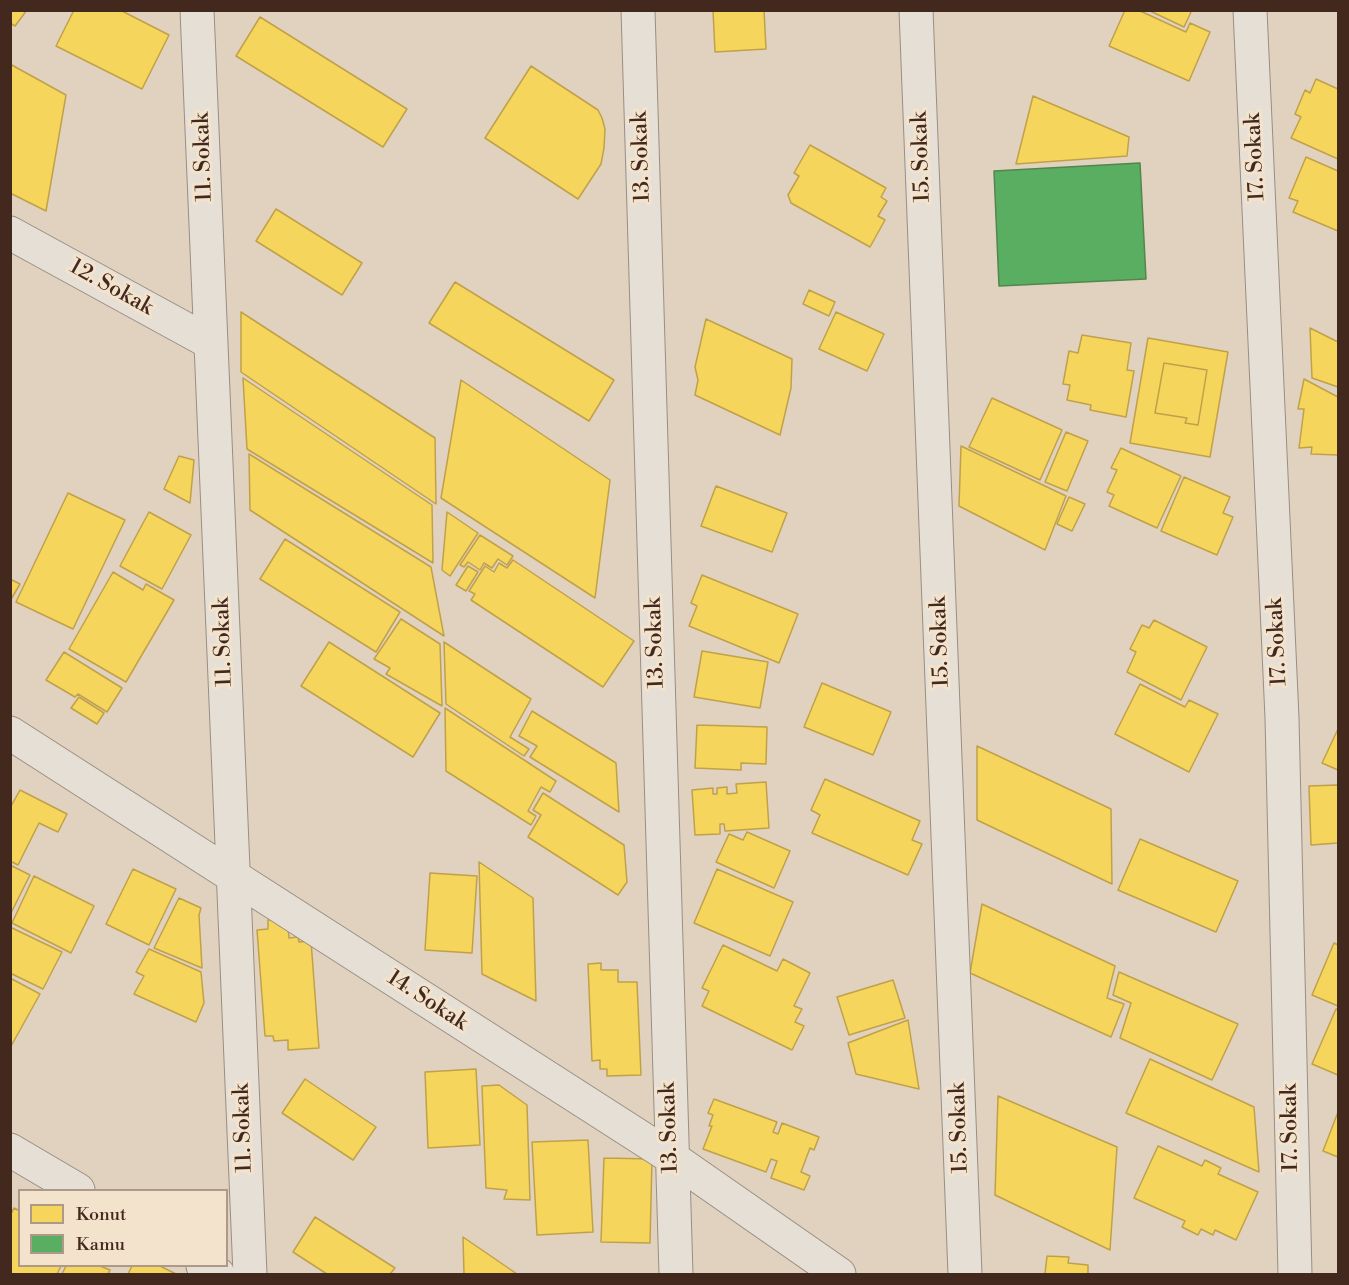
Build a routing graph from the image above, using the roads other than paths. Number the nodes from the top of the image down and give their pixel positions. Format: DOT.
graph roads {
  1 [pos="197,10"];
  2 [pos="638,10"];
  3 [pos="916,10"];
  4 [pos="1250,10"];
  5 [pos="10,233"];
  6 [pos="211,344"];
  7 [pos="10,733"];
  8 [pos="233,877"];
  9 [pos="10,1150"];
  10 [pos="671,1157"];
  11 [pos="75,1189"];
  12 [pos="205,1267"];
  13 [pos="218,1275"];
  14 [pos="250,1275"];
  15 [pos="676,1275"];
  16 [pos="839,1275"];
  17 [pos="966,1275"];
  18 [pos="1294,1275"];
  1 -- 6 [label="street, 11. Sokak"];
  2 -- 10 [label="street, 13. Sokak"];
  3 -- 17 [label="street, 15. Sokak"];
  4 -- 18 [label="street, 17. Sokak"];
  5 -- 6 [label="street, 12. Sokak"];
  6 -- 8 [label="street, 11. Sokak"];
  7 -- 8 [label="street, 14. Sokak"];
  8 -- 10 [label="street, 14. Sokak"];
  8 -- 14 [label="street, 11. Sokak"];
  9 -- 11 [label="street"];
  10 -- 15 [label="street, 13. Sokak"];
  10 -- 16 [label="street, 14. Sokak"];
  12 -- 13 [label="street"];
}
